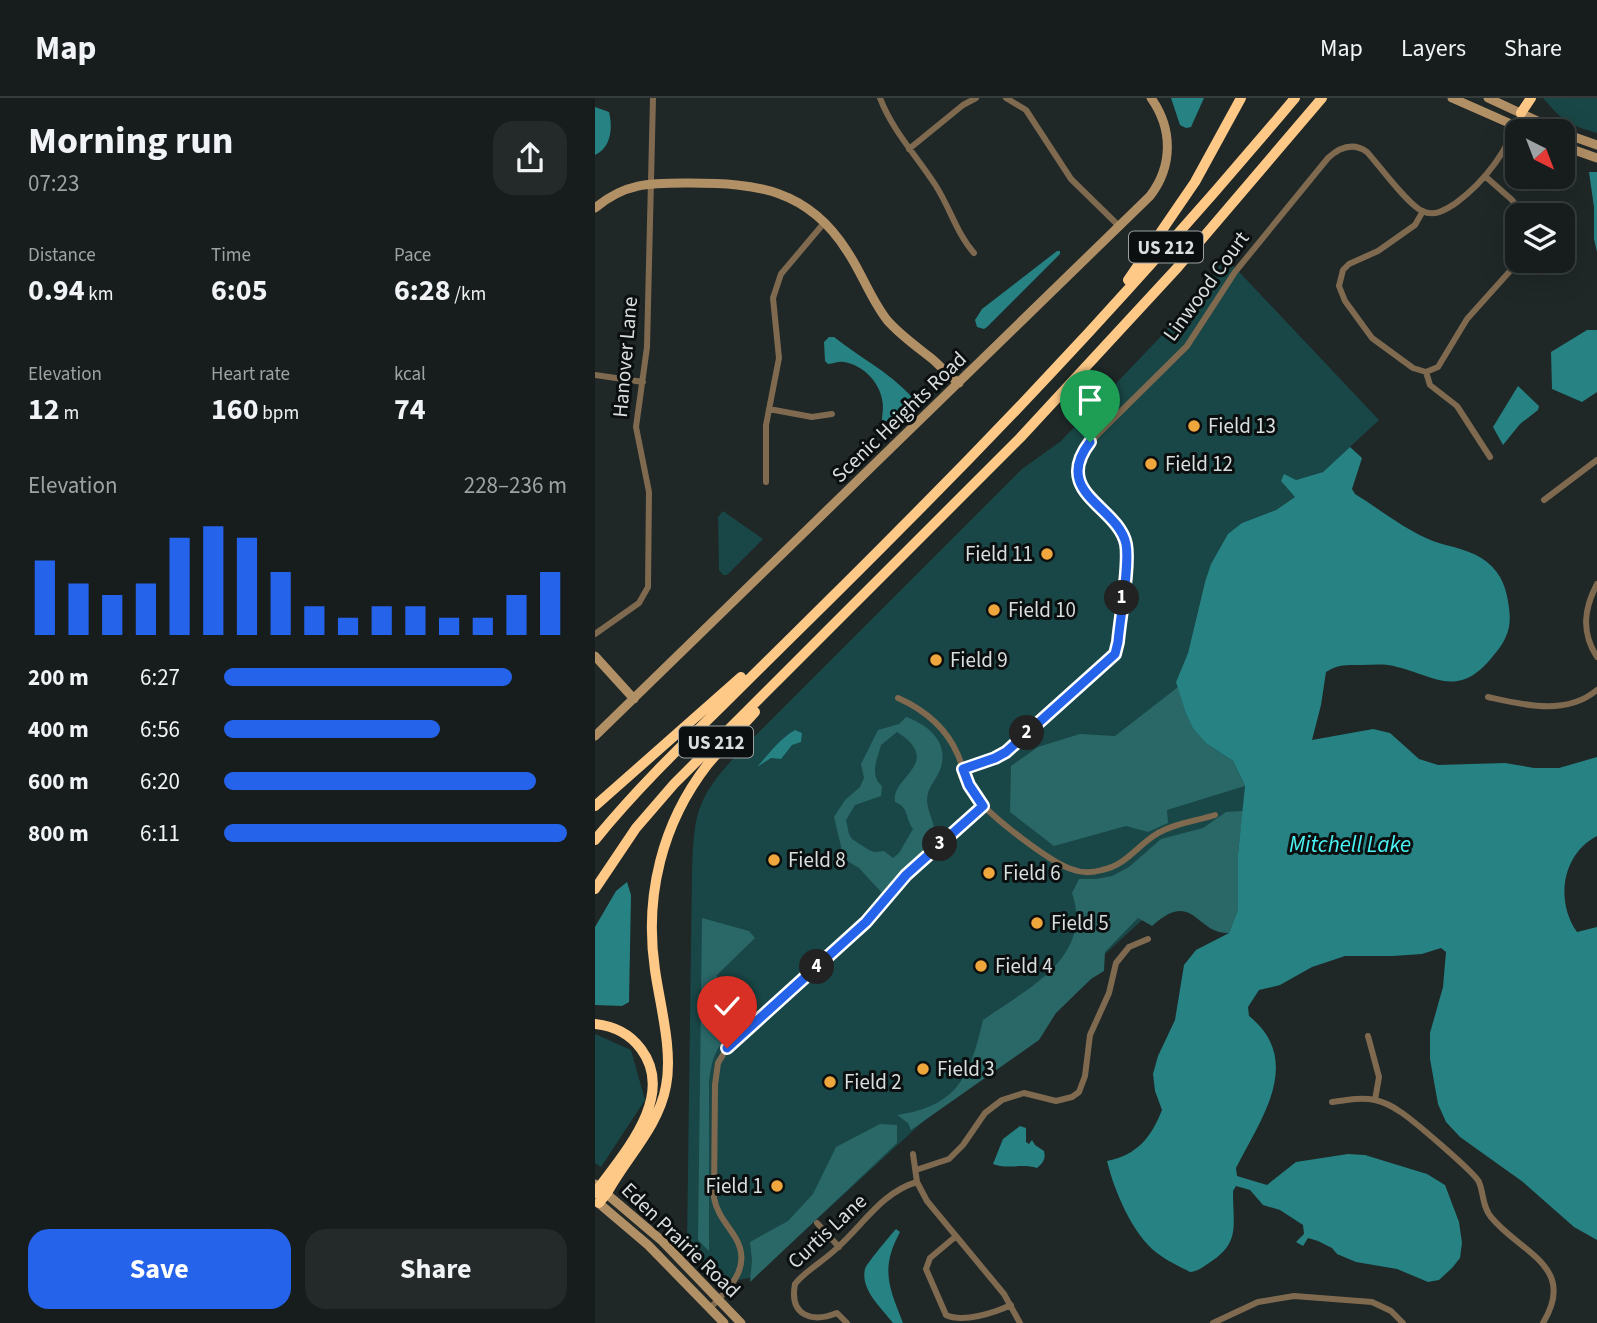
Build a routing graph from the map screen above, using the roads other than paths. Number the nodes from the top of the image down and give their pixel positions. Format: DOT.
graph roads {
  1 [pos="653,98"];
  2 [pos="880,98"];
  3 [pos="977,98"];
  4 [pos="1006,98"];
  5 [pos="1151,98"];
  6 [pos="1241,98"];
  7 [pos="1295,98"];
  8 [pos="1322,98"];
  9 [pos="1329,98"];
  10 [pos="1452,98"];
  11 [pos="1488,98"];
  12 [pos="1524,98"];
  13 [pos="1531,98"];
  14 [pos="1521,113"];
  15 [pos="1519,119"];
  16 [pos="1534,119"];
  17 [pos="1505,122"];
  18 [pos="1575,137"];
  19 [pos="1597,145"];
  20 [pos="909,149"];
  21 [pos="1505,149"];
  22 [pos="1575,150"];
  23 [pos="1597,158"];
  24 [pos="1486,177"];
  25 [pos="652,182"];
  26 [pos="1514,203"];
  27 [pos="595,208"];
  28 [pos="1231,208"];
  29 [pos="1423,211"];
  30 [pos="824,223"];
  31 [pos="1120,227"];
  32 [pos="974,253"];
  33 [pos="1508,273"];
  34 [pos="1426,372"];
  35 [pos="595,375"];
  36 [pos="643,382"];
  37 [pos="959,383"];
  38 [pos="1033,394"];
  39 [pos="769,409"];
  40 [pos="832,414"];
  41 [pos="1490,457"];
  42 [pos="1597,460"];
  43 [pos="766,482"];
  44 [pos="1544,500"];
  45 [pos="1597,584"];
  46 [pos="835,594"];
  47 [pos="852,607"];
  48 [pos="595,634"];
  49 [pos="595,656"];
  50 [pos="1597,657"];
  51 [pos="1597,690"];
  52 [pos="1488,697"];
  53 [pos="898,698"];
  54 [pos="634,699"];
  55 [pos="595,736"];
  56 [pos="963,769"];
  57 [pos="595,806"];
  58 [pos="983,806"];
  59 [pos="1215,815"];
  60 [pos="595,840"];
  61 [pos="595,889"];
  62 [pos="1148,939"];
  63 [pos="595,1024"];
  64 [pos="1367,1036"];
  65 [pos="1375,1100"];
  66 [pos="1332,1102"];
  67 [pos="913,1154"];
  68 [pos="916,1170"];
  69 [pos="918,1182"];
  70 [pos="598,1193"];
  71 [pos="817,1223"];
  72 [pos="955,1237"];
  73 [pos="839,1247"];
  74 [pos="719,1299"];
  75 [pos="1011,1305"];
  76 [pos="710,1308"];
  77 [pos="724,1323"];
  78 [pos="741,1323"];
  79 [pos="847,1323"];
  80 [pos="1020,1323"];
  81 [pos="1213,1323"];
  82 [pos="1403,1323"];
  83 [pos="1543,1323"];
  1 -- 25 [label="street, Hanover Lane"];
  2 -- 20 [label="street"];
  3 -- 20 [label="street"];
  4 -- 31 [label="street"];
  5 -- 31 [label="street, Scenic Heights Road"];
  6 -- 38 [label="highway"];
  7 -- 38 [label="highway, US 212"];
  8 -- 28 [label="highway, US 212"];
  9 -- 28 [label="highway"];
  10 -- 17 [label="street"];
  11 -- 14 [label="street"];
  12 -- 14 [label="highway"];
  13 -- 14 [label="highway"];
  14 -- 15 [label="street"];
  14 -- 16 [label="street"];
  18 -- 19 [label="street"];
  20 -- 32 [label="street"];
  21 -- 24 [label="street"];
  22 -- 23 [label="street"];
  24 -- 26 [label="street"];
  24 -- 29 [label="street"];
  25 -- 27 [label="street"];
  25 -- 30 [label="street"];
  25 -- 36 [label="street, Hanover Lane"];
  28 -- 47 [label="highway, US 212"];
  29 -- 34 [label="street"];
  29 -- 56 [label="street, Linwood Court"];
  30 -- 37 [label="street"];
  30 -- 39 [label="street"];
  31 -- 37 [label="street, Scenic Heights Road"];
  33 -- 34 [label="street"];
  34 -- 41 [label="street"];
  35 -- 36 [label="street"];
  36 -- 48 [label="street, Hanover Lane"];
  37 -- 54 [label="street, Scenic Heights Road"];
  38 -- 46 [label="highway, US 212"];
  39 -- 40 [label="street"];
  39 -- 43 [label="street"];
  42 -- 44 [label="street"];
  45 -- 50 [label="street"];
  46 -- 57 [label="highway"];
  46 -- 60 [label="highway, US 212"];
  47 -- 61 [label="highway, US 212"];
  47 -- 70 [label="highway"];
  49 -- 54 [label="street"];
  51 -- 52 [label="street"];
  53 -- 56 [label="street"];
  54 -- 55 [label="street, Scenic Heights Road"];
  56 -- 58 [label="street"];
  58 -- 59 [label="street"];
  58 -- 74 [label="street"];
  62 -- 68 [label="street"];
  63 -- 70 [label="highway"];
  64 -- 65 [label="street"];
  65 -- 66 [label="street"];
  65 -- 83 [label="street"];
  67 -- 68 [label="street"];
  68 -- 69 [label="street"];
  69 -- 72 [label="street"];
  69 -- 73 [label="street, Curtis Lane"];
  70 -- 74 [label="street, Eden Prairie Road"];
  70 -- 76 [label="street, Eden Prairie Road"];
  71 -- 73 [label="street"];
  72 -- 75 [label="street"];
  72 -- 75 [label="street"];
  73 -- 79 [label="street, Curtis Lane"];
  74 -- 76 [label="street"];
  74 -- 78 [label="street, Eden Prairie Road"];
  75 -- 80 [label="street"];
  76 -- 77 [label="street, Eden Prairie Road"];
  81 -- 82 [label="street"];
}
